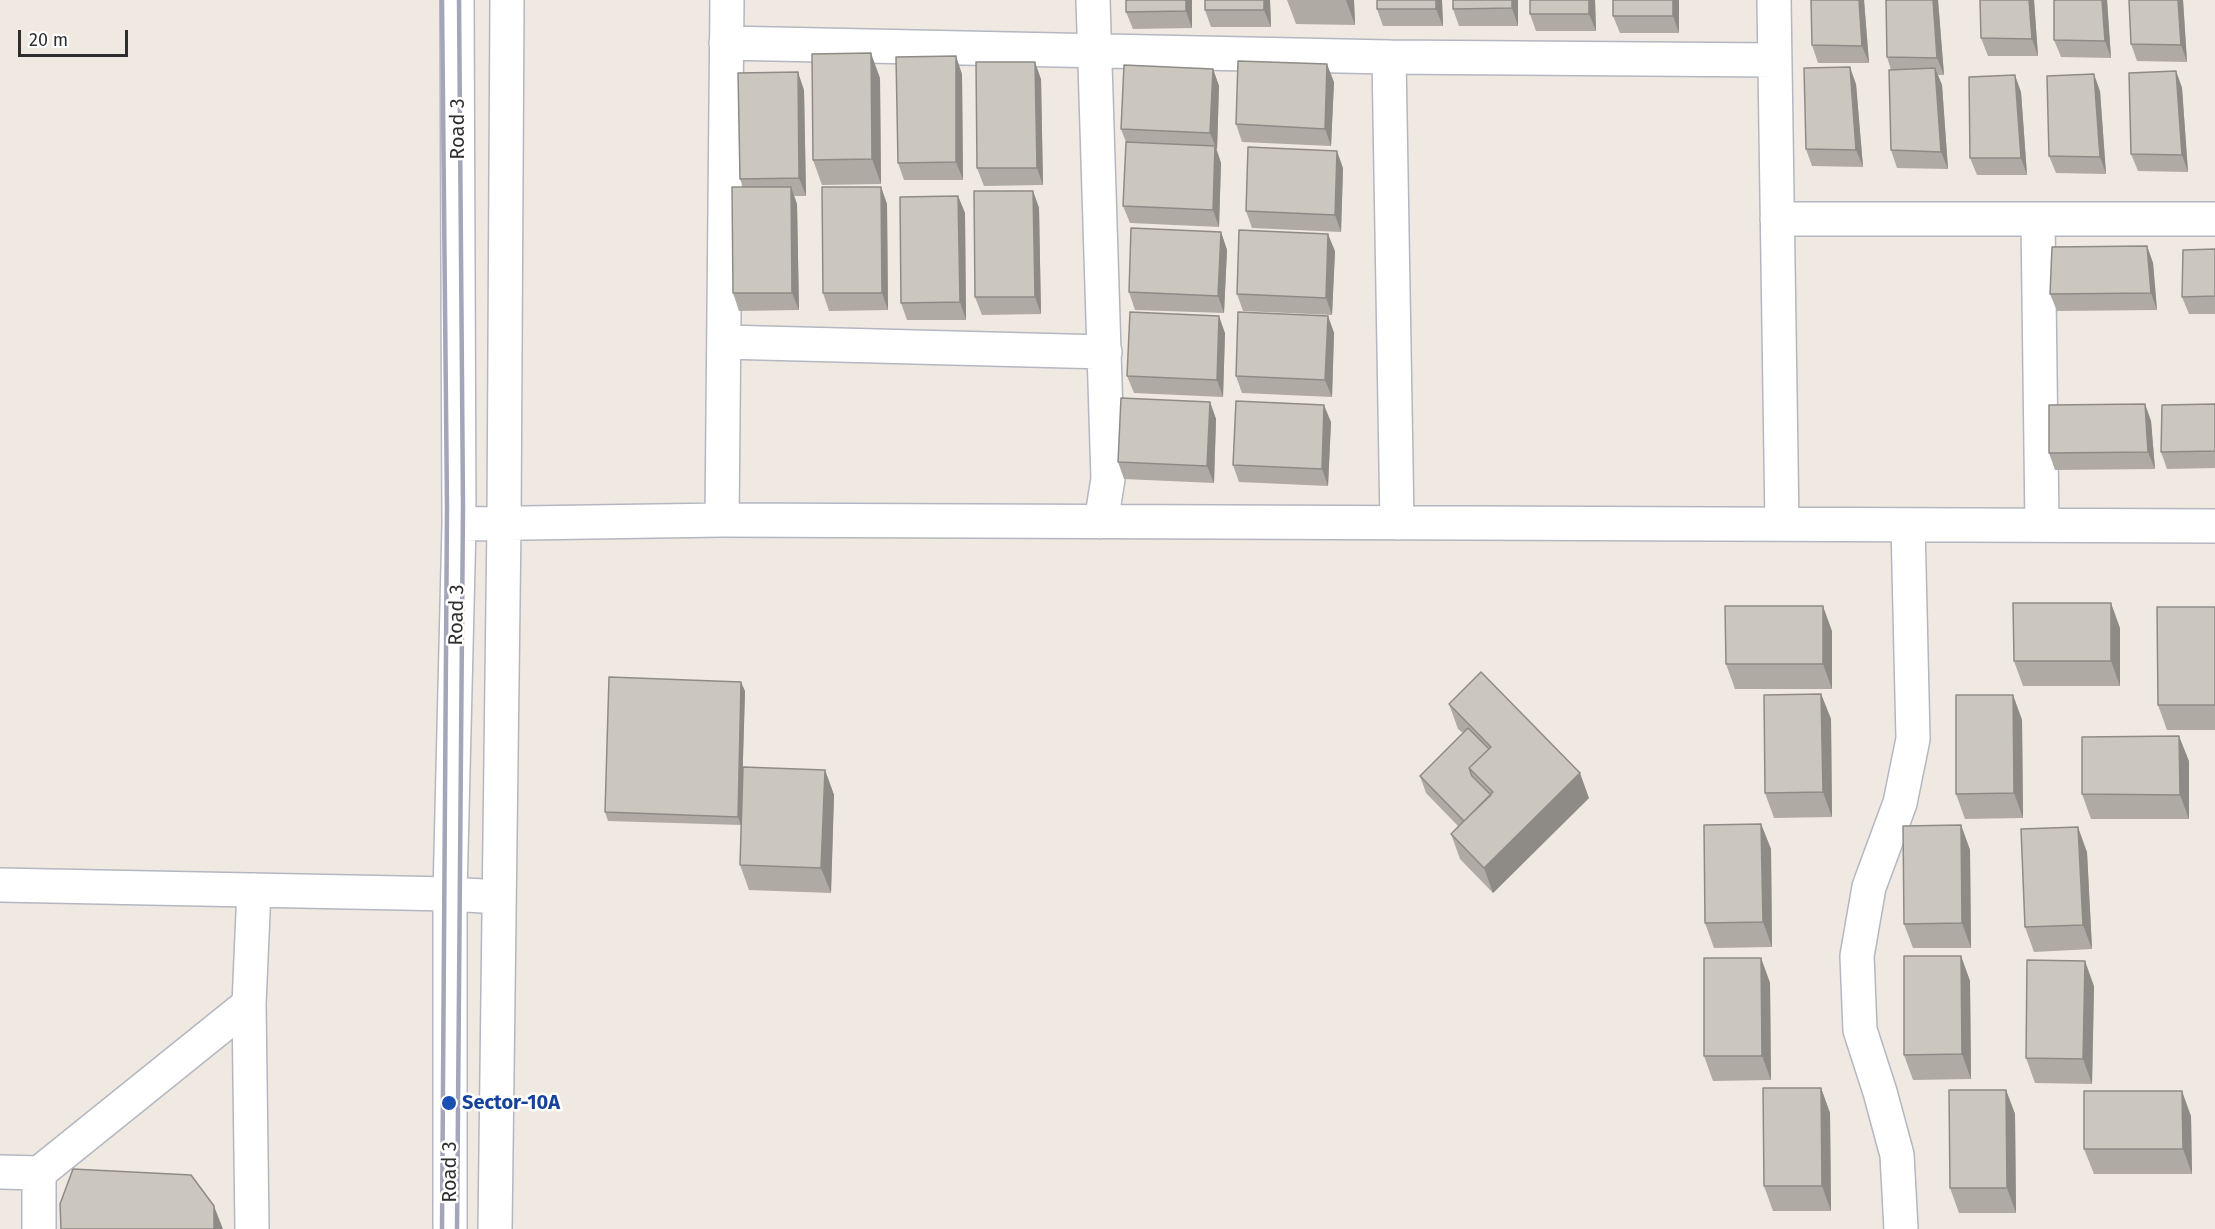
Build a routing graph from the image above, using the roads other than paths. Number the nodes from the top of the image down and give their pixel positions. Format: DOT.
graph roads {
  1 [pos="458,0"];
  2 [pos="507,0"];
  3 [pos="727,0"];
  4 [pos="1093,0"];
  5 [pos="1774,0"];
  6 [pos="726,43"];
  7 [pos="1094,52"];
  8 [pos="1389,57"];
  9 [pos="1775,60"];
  10 [pos="1777,219"];
  11 [pos="2215,219"];
  12 [pos="2038,220"];
  13 [pos="724,342"];
  14 [pos="1105,352"];
  15 [pos="722,520"];
  16 [pos="1101,522"];
  17 [pos="1397,523"];
  18 [pos="459,524"];
  19 [pos="504,524"];
  20 [pos="1782,524"];
  21 [pos="1908,525"];
  22 [pos="2042,525"];
  23 [pos="2215,526"];
  24 [pos="0,885"];
  25 [pos="254,890"];
  26 [pos="450,894"];
  27 [pos="499,897"];
  28 [pos="249,1004"];
  29 [pos="0,1173"];
  30 [pos="39,1173"];
  31 [pos="39,1229"];
  32 [pos="252,1229"];
  33 [pos="450,1229"];
  34 [pos="495,1229"];
  35 [pos="1900,1229"];
  1 -- 18 [label="street, Road 3"];
  2 -- 19 [label="street"];
  3 -- 6 [label="street"];
  4 -- 7 [label="street"];
  5 -- 9 [label="street"];
  6 -- 7 [label="street"];
  6 -- 13 [label="street"];
  7 -- 8 [label="street"];
  7 -- 14 [label="street"];
  8 -- 9 [label="street"];
  8 -- 17 [label="street"];
  9 -- 10 [label="street"];
  10 -- 12 [label="street"];
  10 -- 20 [label="street"];
  11 -- 12 [label="street"];
  12 -- 22 [label="street"];
  13 -- 14 [label="street"];
  13 -- 15 [label="street"];
  14 -- 16 [label="street"];
  15 -- 16 [label="street"];
  15 -- 19 [label="street"];
  16 -- 17 [label="street"];
  17 -- 20 [label="street"];
  18 -- 19 [label="street"];
  18 -- 26 [label="street, Road 3"];
  19 -- 27 [label="street"];
  20 -- 21 [label="street"];
  21 -- 22 [label="street"];
  21 -- 35 [label="street"];
  22 -- 23 [label="street"];
  24 -- 25 [label="street"];
  25 -- 26 [label="street"];
  25 -- 28 [label="street"];
  26 -- 27 [label="street"];
  26 -- 33 [label="street, Road 3"];
  27 -- 34 [label="street"];
  28 -- 30 [label="street"];
  28 -- 32 [label="street"];
  29 -- 30 [label="street"];
  30 -- 31 [label="street"];
}
